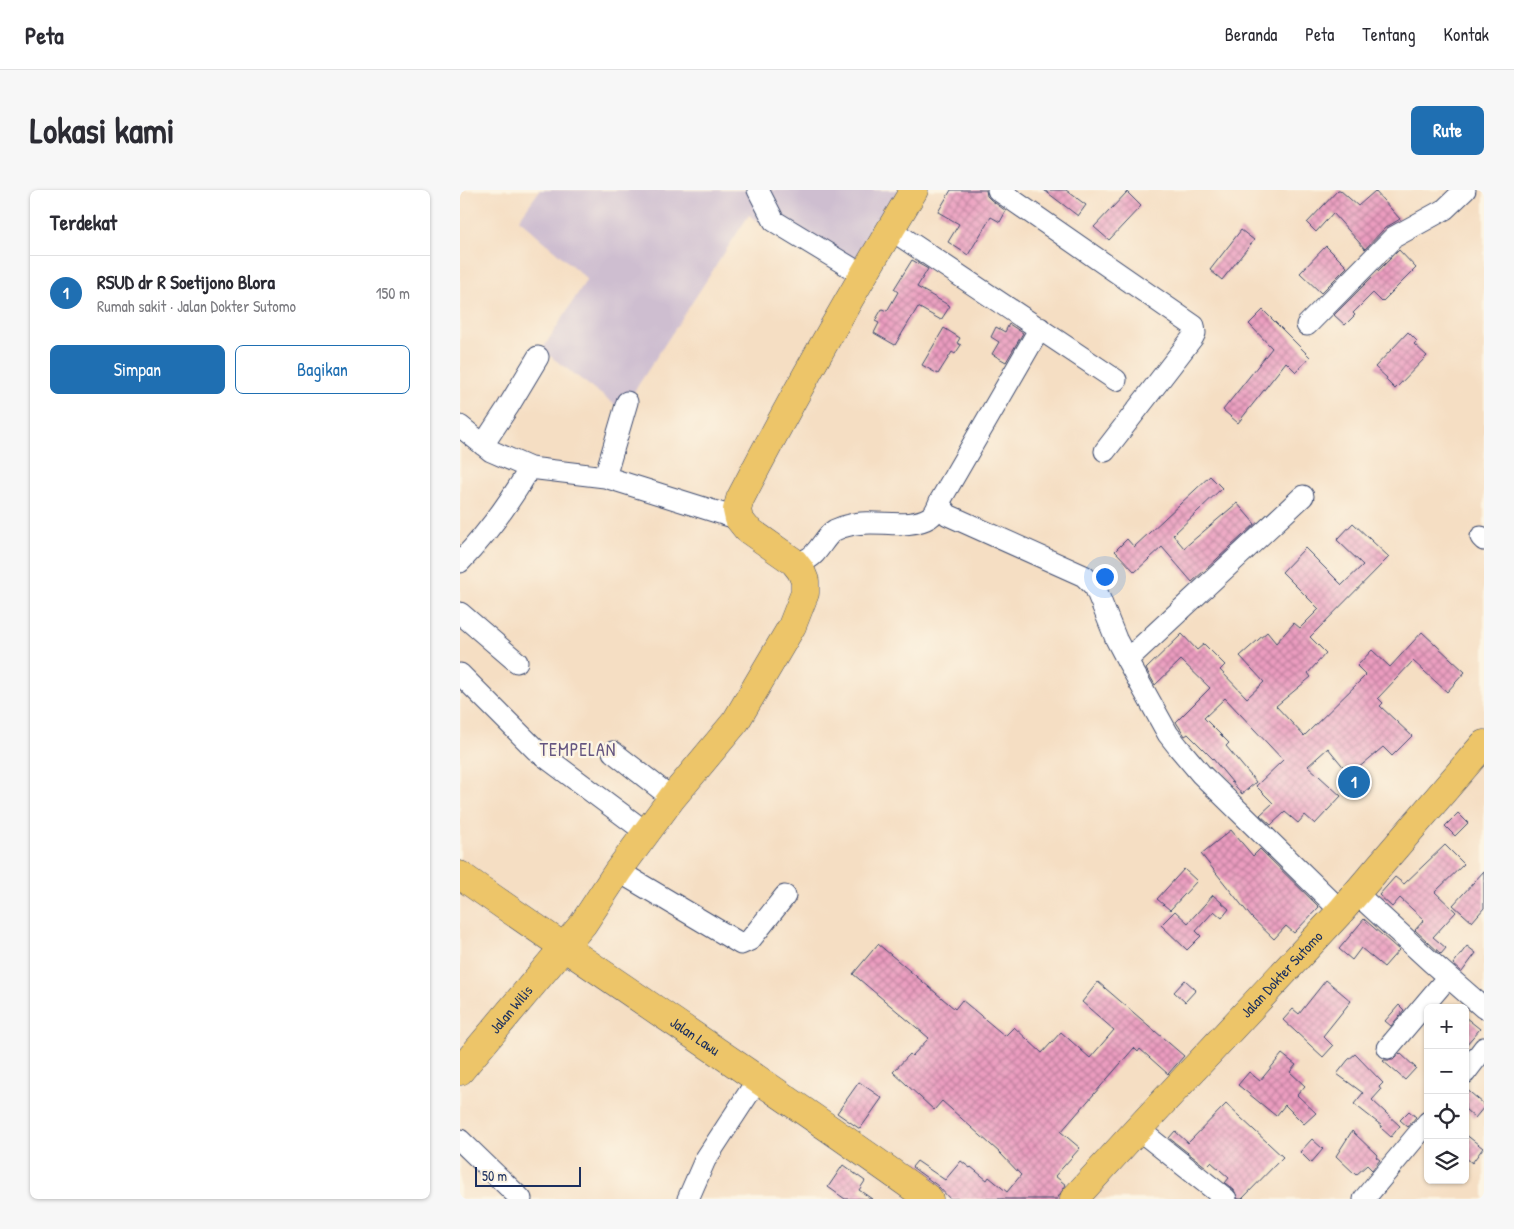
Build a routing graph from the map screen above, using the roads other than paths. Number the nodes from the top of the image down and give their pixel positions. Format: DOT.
graph roads {
  1 [pos="758,190"];
  2 [pos="914,190"];
  3 [pos="998,190"];
  4 [pos="1465,190"];
  5 [pos="890,230"];
  6 [pos="863,275"];
  7 [pos="1306,325"];
  8 [pos="1040,328"];
  9 [pos="538,357"];
  10 [pos="1116,380"];
  11 [pos="627,402"];
  12 [pos="460,426"];
  13 [pos="483,445"];
  14 [pos="1105,450"];
  15 [pos="530,468"];
  16 [pos="605,477"];
  17 [pos="1303,496"];
  18 [pos="940,501"];
  19 [pos="739,519"];
  20 [pos="460,562"];
  21 [pos="794,562"];
  22 [pos="460,613"];
  23 [pos="1127,660"];
  24 [pos="517,662"];
  25 [pos="460,674"];
  26 [pos="1484,744"];
  27 [pos="613,752"];
  28 [pos="672,798"];
  29 [pos="647,833"];
  30 [pos="618,872"];
  31 [pos="460,875"];
  32 [pos="785,896"];
  33 [pos="1348,902"];
  34 [pos="564,948"];
  35 [pos="1448,977"];
  36 [pos="1484,1008"];
  37 [pos="1388,1048"];
  38 [pos="1484,1048"];
  39 [pos="1469,1068"];
  40 [pos="460,1071"];
  41 [pos="758,1079"];
  42 [pos="1424,1127"];
  43 [pos="1138,1129"];
  44 [pos="460,1140"];
  45 [pos="521,1199"];
  46 [pos="688,1199"];
  47 [pos="928,1199"];
  48 [pos="1074,1199"];
  49 [pos="1226,1199"];
  50 [pos="1364,1199"];
  1 -- 6 [label="street"];
  2 -- 5 [label="main road"];
  3 -- 14 [label="street"];
  4 -- 7 [label="street"];
  5 -- 6 [label="main road"];
  5 -- 8 [label="street"];
  6 -- 19 [label="main road"];
  8 -- 10 [label="street"];
  8 -- 18 [label="street"];
  9 -- 13 [label="street"];
  11 -- 16 [label="street"];
  12 -- 13 [label="street"];
  13 -- 15 [label="street"];
  15 -- 16 [label="street"];
  15 -- 20 [label="street"];
  16 -- 19 [label="street"];
  17 -- 23 [label="street"];
  18 -- 21 [label="street"];
  18 -- 23 [label="street"];
  19 -- 21 [label="main road"];
  21 -- 28 [label="main road, Jalan Wilis"];
  22 -- 24 [label="street"];
  23 -- 33 [label="street"];
  25 -- 29 [label="street"];
  26 -- 33 [label="main road, Jalan Dokter Sutomo"];
  27 -- 28 [label="street"];
  28 -- 29 [label="main road, Jalan Wilis"];
  29 -- 30 [label="main road, Jalan Wilis"];
  30 -- 32 [label="street"];
  30 -- 34 [label="main road, Jalan Wilis"];
  31 -- 34 [label="main road, Jalan Lawu"];
  33 -- 35 [label="street"];
  33 -- 43 [label="main road, Jalan Dokter Sutomo"];
  34 -- 40 [label="main road, Jalan Wilis"];
  34 -- 41 [label="main road, Jalan Lawu"];
  35 -- 36 [label="street"];
  35 -- 37 [label="street"];
  38 -- 39 [label="street"];
  41 -- 46 [label="street"];
  41 -- 47 [label="main road, Jalan Lawu"];
  42 -- 50 [label="street"];
  43 -- 48 [label="main road, Jalan Dokter Sutomo"];
  43 -- 49 [label="street"];
  44 -- 45 [label="street"];
}
